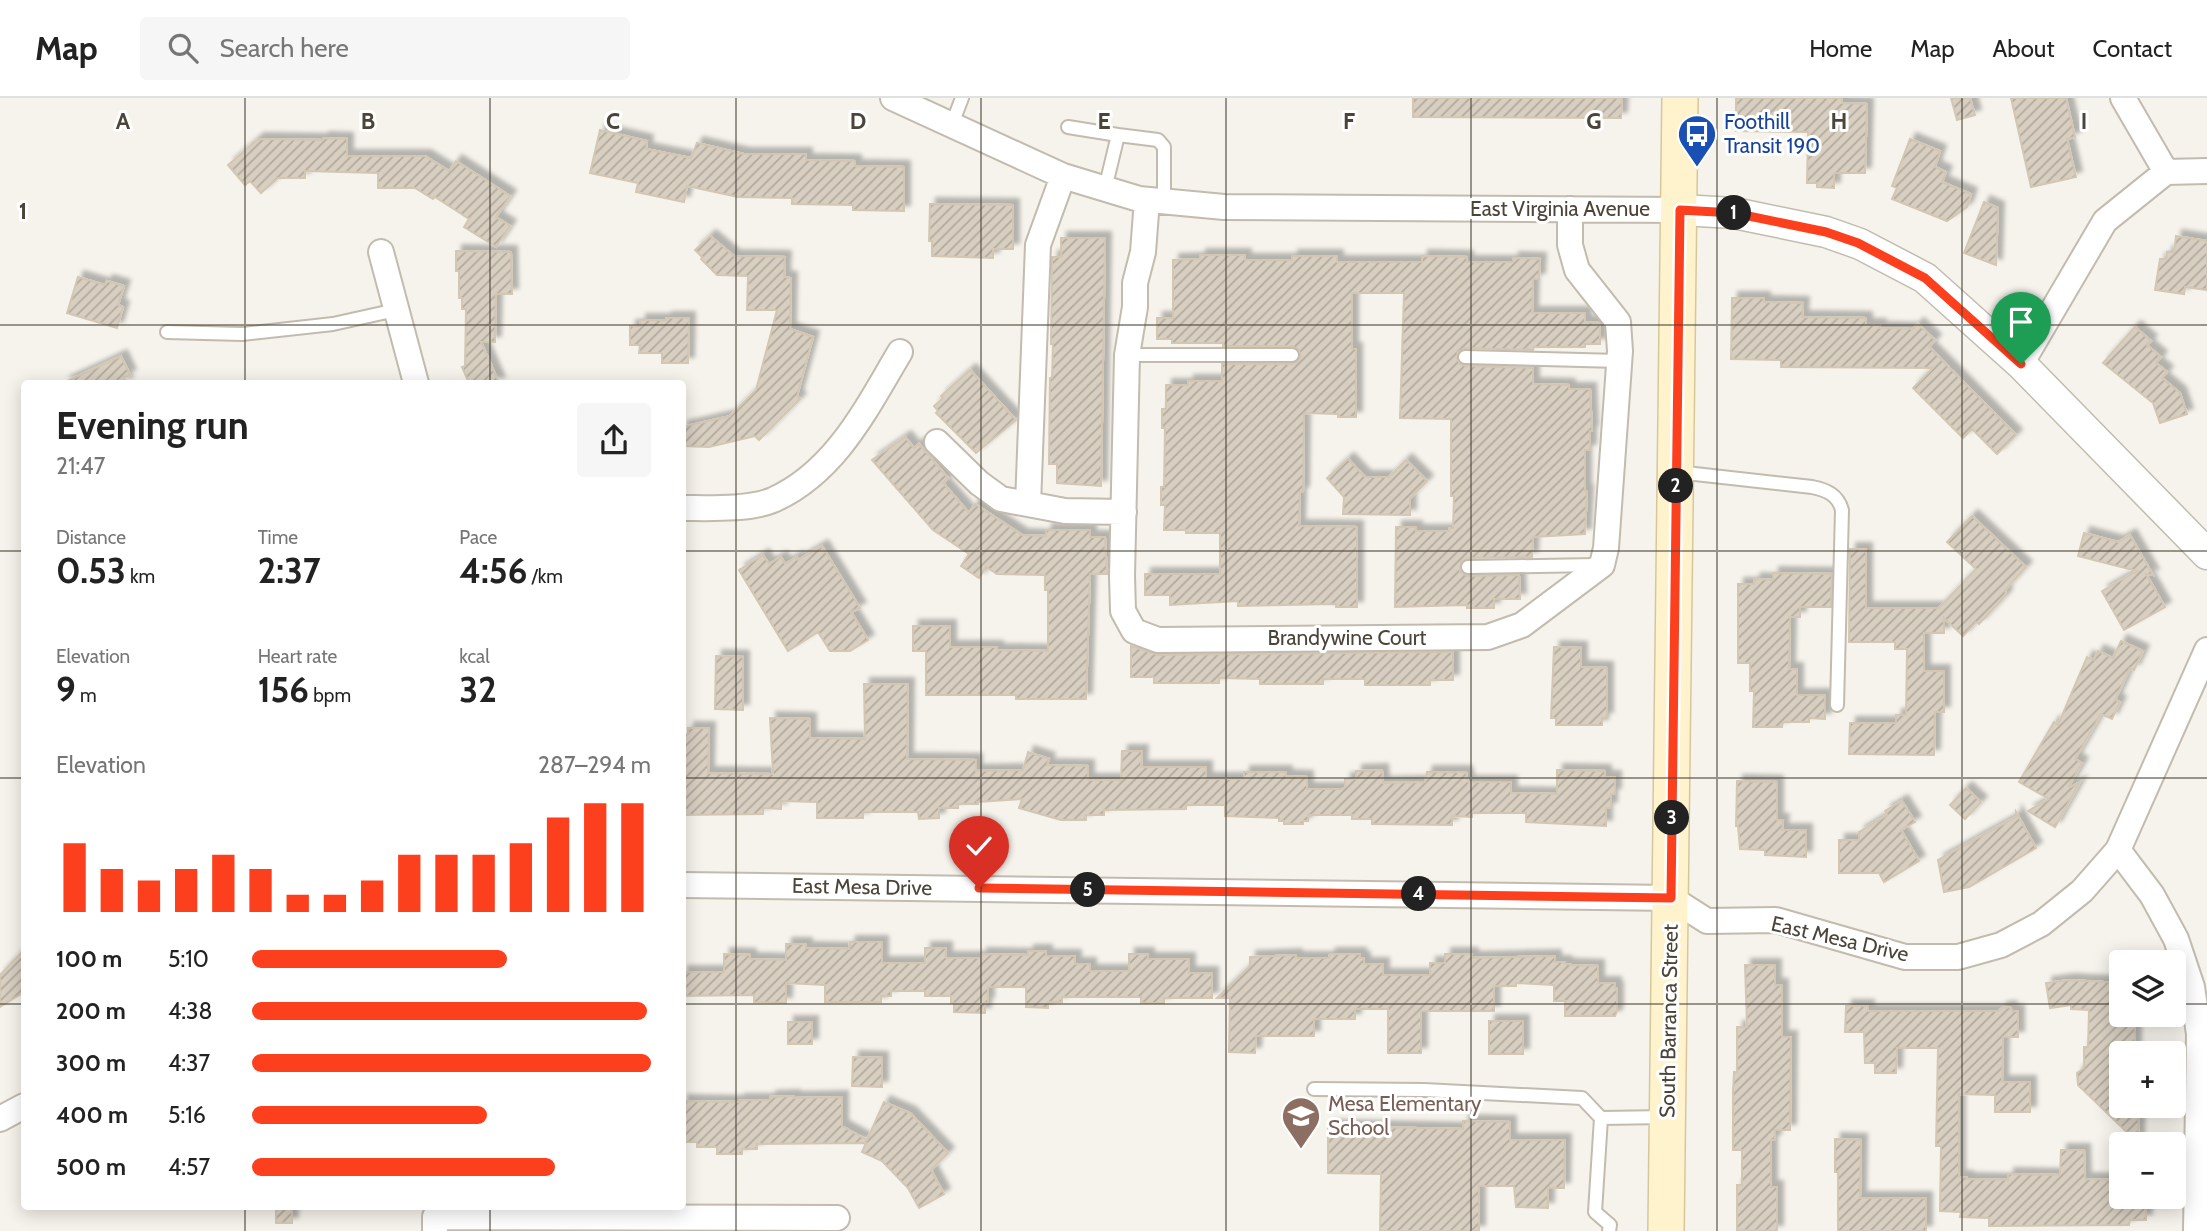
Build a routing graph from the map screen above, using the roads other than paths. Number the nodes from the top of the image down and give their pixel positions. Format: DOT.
graph roads {
  1 [pos="893,98"];
  2 [pos="962,98"];
  3 [pos="1680,98"];
  4 [pos="2123,98"];
  5 [pos="953,124"];
  6 [pos="1068,127"];
  7 [pos="1118,135"];
  8 [pos="2207,171"];
  9 [pos="2166,172"];
  10 [pos="1063,176"];
  11 [pos="1105,189"];
  12 [pos="1155,200"];
  13 [pos="1570,209"];
  14 [pos="1680,210"];
  15 [pos="381,252"];
  16 [pos="396,310"];
  17 [pos="167,332"];
  18 [pos="900,352"];
  19 [pos="1127,355"];
  20 [pos="1292,355"];
  21 [pos="1465,358"];
  22 [pos="1619,361"];
  23 [pos="2021,364"];
  24 [pos="414,380"];
  25 [pos="937,442"];
  26 [pos="1676,471"];
  27 [pos="1028,504"];
  28 [pos="686,508"];
  29 [pos="1124,512"];
  30 [pos="2207,554"];
  31 [pos="1602,565"];
  32 [pos="1468,567"];
  33 [pos="2207,650"];
  34 [pos="1837,705"];
  35 [pos="2118,849"];
  36 [pos="686,885"];
  37 [pos="1671,898"];
  38 [pos="1314,1088"];
  39 [pos="21,1108"];
  40 [pos="1667,1117"];
  41 [pos="1601,1118"];
  42 [pos="0,1119"];
  43 [pos="837,1218"];
  44 [pos="435,1224"];
  45 [pos="1609,1231"];
  46 [pos="1666,1231"];
  47 [pos="2196,1231"];
  1 -- 5 [label="street, East Virginia Avenue"];
  2 -- 5 [label="lane"];
  3 -- 14 [label="main road, South Barranca Street"];
  4 -- 9 [label="street"];
  5 -- 10 [label="street, East Virginia Avenue"];
  6 -- 7 [label="lane"];
  7 -- 11 [label="lane"];
  7 -- 12 [label="lane"];
  8 -- 9 [label="street"];
  9 -- 23 [label="street"];
  10 -- 11 [label="street, East Virginia Avenue"];
  10 -- 27 [label="street"];
  11 -- 12 [label="street, East Virginia Avenue"];
  12 -- 13 [label="street, East Virginia Avenue"];
  12 -- 19 [label="street, Brandywine Court"];
  13 -- 14 [label="street, East Virginia Avenue"];
  13 -- 22 [label="street"];
  14 -- 23 [label="street, East Virginia Avenue"];
  14 -- 26 [label="main road, South Barranca Street"];
  15 -- 16 [label="street"];
  16 -- 17 [label="lane"];
  16 -- 24 [label="street"];
  18 -- 28 [label="street"];
  19 -- 20 [label="lane"];
  19 -- 29 [label="street, Brandywine Court"];
  21 -- 22 [label="lane"];
  22 -- 31 [label="street"];
  23 -- 30 [label="street, East Virginia Avenue"];
  25 -- 27 [label="street"];
  26 -- 34 [label="lane"];
  26 -- 37 [label="main road, South Barranca Street"];
  27 -- 29 [label="street"];
  29 -- 31 [label="street, Brandywine Court"];
  31 -- 32 [label="lane"];
  33 -- 35 [label="street, East Mesa Drive"];
  35 -- 37 [label="street, East Mesa Drive"];
  35 -- 47 [label="street"];
  36 -- 37 [label="street, East Mesa Drive"];
  37 -- 40 [label="main road, South Barranca Street"];
  38 -- 41 [label="lane"];
  39 -- 42 [label="street"];
  40 -- 41 [label="lane"];
  40 -- 46 [label="main road, South Barranca Street"];
  41 -- 45 [label="lane"];
  43 -- 44 [label="street"];
}
